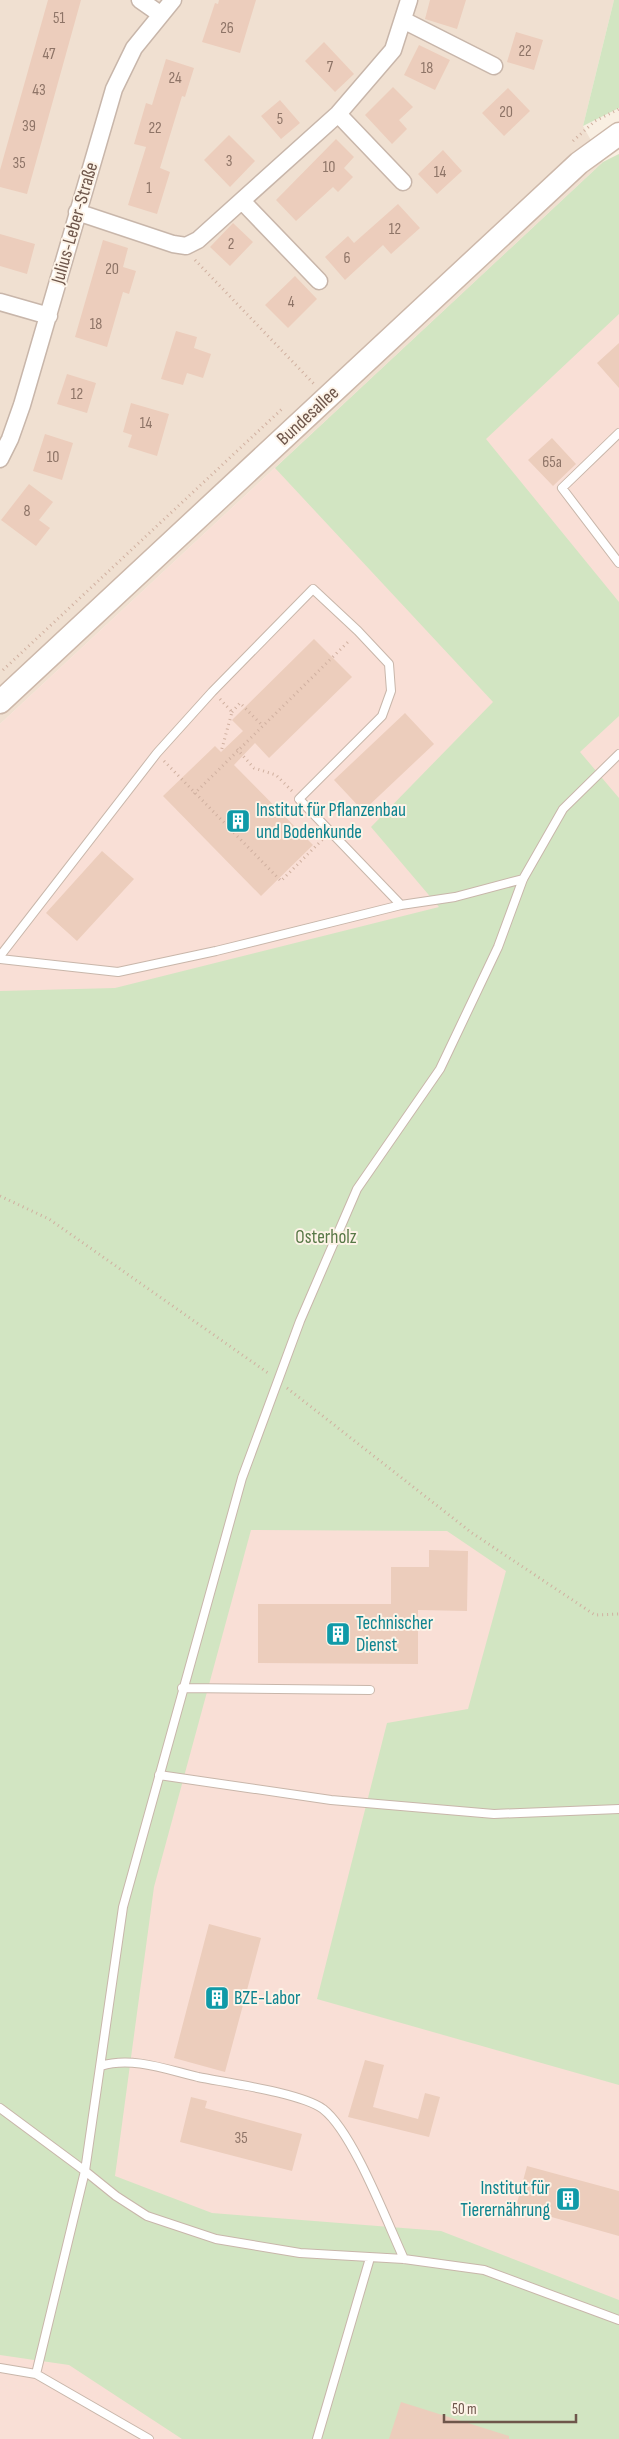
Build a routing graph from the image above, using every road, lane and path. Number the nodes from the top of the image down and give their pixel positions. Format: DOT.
graph roads {
  1 [pos="140,0"];
  2 [pos="173,0"];
  3 [pos="409,0"];
  4 [pos="160,14"];
  5 [pos="403,20"];
  6 [pos="494,66"];
  7 [pos="338,114"];
  8 [pos="619,134"];
  9 [pos="403,182"];
  10 [pos="242,201"];
  11 [pos="77,212"];
  12 [pos="186,246"];
  13 [pos="320,281"];
  14 [pos="0,302"];
  15 [pos="49,316"];
  16 [pos="327,399"];
  17 [pos="619,433"];
  18 [pos="0,459"];
  19 [pos="619,564"];
  20 [pos="358,631"];
  21 [pos="212,692"];
  22 [pos="0,702"];
  23 [pos="232,712"];
  24 [pos="262,725"];
  25 [pos="237,748"];
  26 [pos="221,752"];
  27 [pos="156,753"];
  28 [pos="619,754"];
  29 [pos="194,794"];
  30 [pos="299,799"];
  31 [pos="331,831"];
  32 [pos="523,879"];
  33 [pos="401,905"];
  34 [pos="0,957"];
  35 [pos="0,1196"];
  36 [pos="278,1380"];
  37 [pos="619,1614"];
  38 [pos="182,1688"];
  39 [pos="370,1690"];
  40 [pos="159,1775"];
  41 [pos="619,1809"];
  42 [pos="101,2066"];
  43 [pos="0,2108"];
  44 [pos="85,2171"];
  45 [pos="370,2258"];
  46 [pos="404,2259"];
  47 [pos="619,2320"];
  48 [pos="0,2368"];
  49 [pos="36,2374"];
  50 [pos="149,2439"];
  51 [pos="317,2439"];
  1 -- 4 [label="street"];
  2 -- 4 [label="street, Julius-Leber-Straße"];
  3 -- 5 [label="street"];
  4 -- 11 [label="street, Julius-Leber-Straße"];
  5 -- 6 [label="street"];
  5 -- 7 [label="street"];
  7 -- 9 [label="street"];
  7 -- 10 [label="street"];
  8 -- 16 [label="main road, Bundesallee"];
  10 -- 12 [label="street"];
  10 -- 13 [label="street"];
  11 -- 12 [label="street"];
  11 -- 15 [label="street, Julius-Leber-Straße"];
  12 -- 16 [label="path"];
  14 -- 15 [label="street"];
  15 -- 18 [label="street, Julius-Leber-Straße"];
  16 -- 22 [label="main road, Bundesallee"];
  17 -- 19 [label="lane"];
  20 -- 21 [label="lane"];
  20 -- 24 [label="path"];
  20 -- 30 [label="lane"];
  21 -- 23 [label="path"];
  21 -- 27 [label="lane"];
  23 -- 24 [label="path"];
  23 -- 26 [label="path"];
  24 -- 25 [label="path"];
  25 -- 29 [label="path"];
  25 -- 30 [label="path"];
  27 -- 29 [label="path"];
  27 -- 34 [label="lane"];
  28 -- 32 [label="lane"];
  29 -- 31 [label="path"];
  30 -- 31 [label="lane"];
  31 -- 33 [label="lane"];
  32 -- 33 [label="lane"];
  32 -- 36 [label="lane"];
  33 -- 34 [label="lane"];
  35 -- 36 [label="path"];
  36 -- 37 [label="path"];
  36 -- 38 [label="lane"];
  38 -- 39 [label="lane"];
  38 -- 40 [label="lane"];
  40 -- 41 [label="lane"];
  40 -- 42 [label="lane"];
  42 -- 44 [label="lane"];
  42 -- 46 [label="lane"];
  43 -- 44 [label="lane"];
  44 -- 45 [label="lane"];
  44 -- 49 [label="lane"];
  45 -- 46 [label="lane"];
  45 -- 51 [label="lane"];
  46 -- 47 [label="lane"];
  48 -- 49 [label="lane"];
  49 -- 50 [label="lane"];
}
